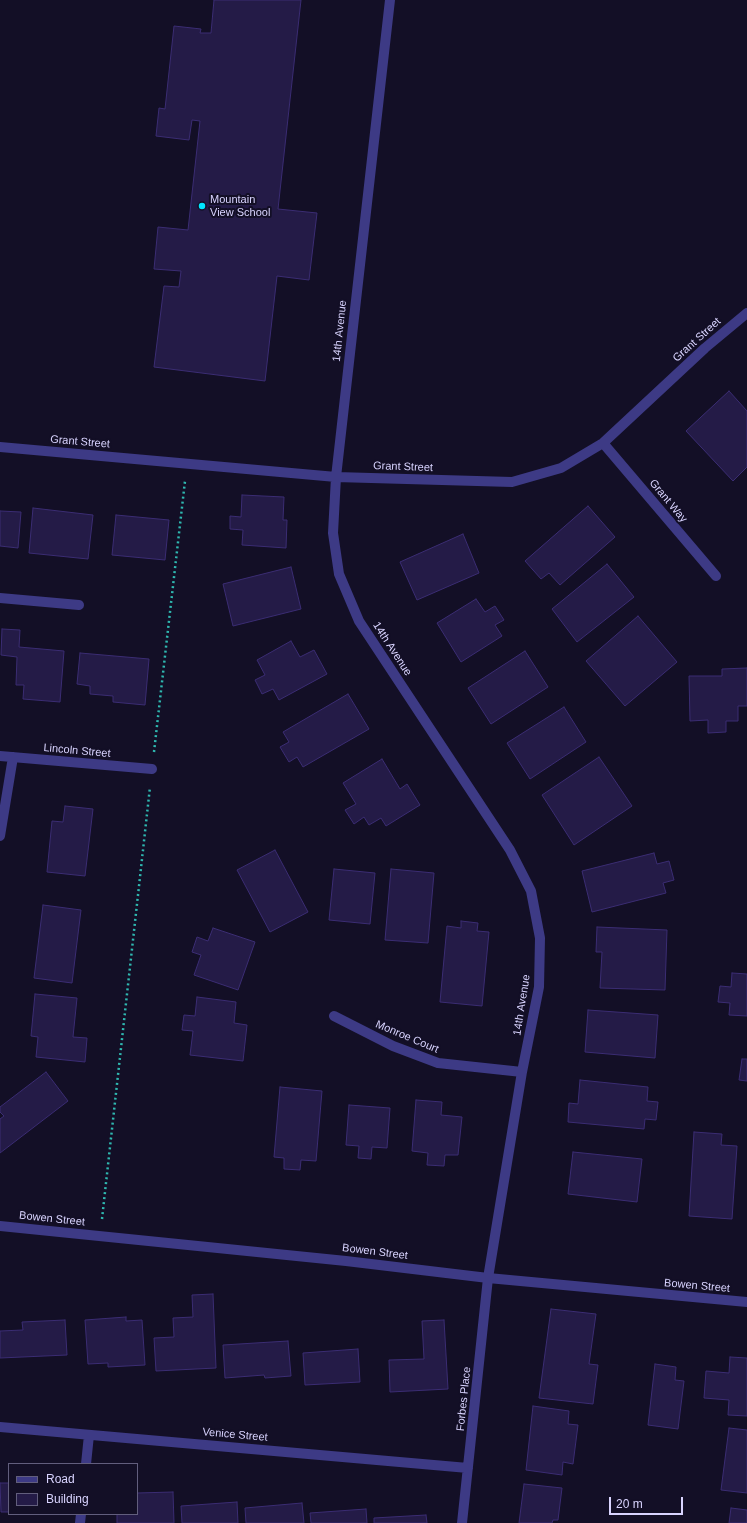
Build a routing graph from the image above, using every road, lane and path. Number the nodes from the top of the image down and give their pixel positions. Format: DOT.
graph roads {
  1 [pos="390,0"];
  2 [pos="747,313"];
  3 [pos="603,443"];
  4 [pos="0,447"];
  5 [pos="190,463"];
  6 [pos="336,477"];
  7 [pos="716,576"];
  8 [pos="0,598"];
  9 [pos="79,605"];
  10 [pos="0,756"];
  11 [pos="13,757"];
  12 [pos="152,769"];
  13 [pos="0,836"];
  14 [pos="334,1016"];
  15 [pos="522,1072"];
  16 [pos="0,1226"];
  17 [pos="100,1236"];
  18 [pos="488,1278"];
  19 [pos="747,1302"];
  20 [pos="0,1427"];
  21 [pos="89,1435"];
  22 [pos="86,1463"];
  23 [pos="468,1468"];
  24 [pos="462,1523"];
  1 -- 6 [label="street, 14th Avenue"];
  2 -- 3 [label="street, Grant Street"];
  3 -- 6 [label="street, Grant Street"];
  3 -- 7 [label="street, Grant Way"];
  4 -- 5 [label="street, Grant Street"];
  5 -- 6 [label="street, Grant Street"];
  5 -- 12 [label="path"];
  6 -- 15 [label="street, 14th Avenue"];
  8 -- 9 [label="street"];
  10 -- 11 [label="street, Lincoln Street"];
  11 -- 12 [label="street, Lincoln Street"];
  11 -- 13 [label="street"];
  12 -- 17 [label="path"];
  14 -- 15 [label="street, Monroe Court"];
  15 -- 18 [label="street, 14th Avenue"];
  16 -- 17 [label="street, Bowen Street"];
  17 -- 18 [label="street, Bowen Street"];
  18 -- 19 [label="street, Bowen Street"];
  18 -- 23 [label="street, Forbes Place"];
  20 -- 21 [label="street, Venice Street"];
  21 -- 22 [label="street"];
  21 -- 23 [label="street, Venice Street"];
  23 -- 24 [label="street, Forbes Place"];
}
